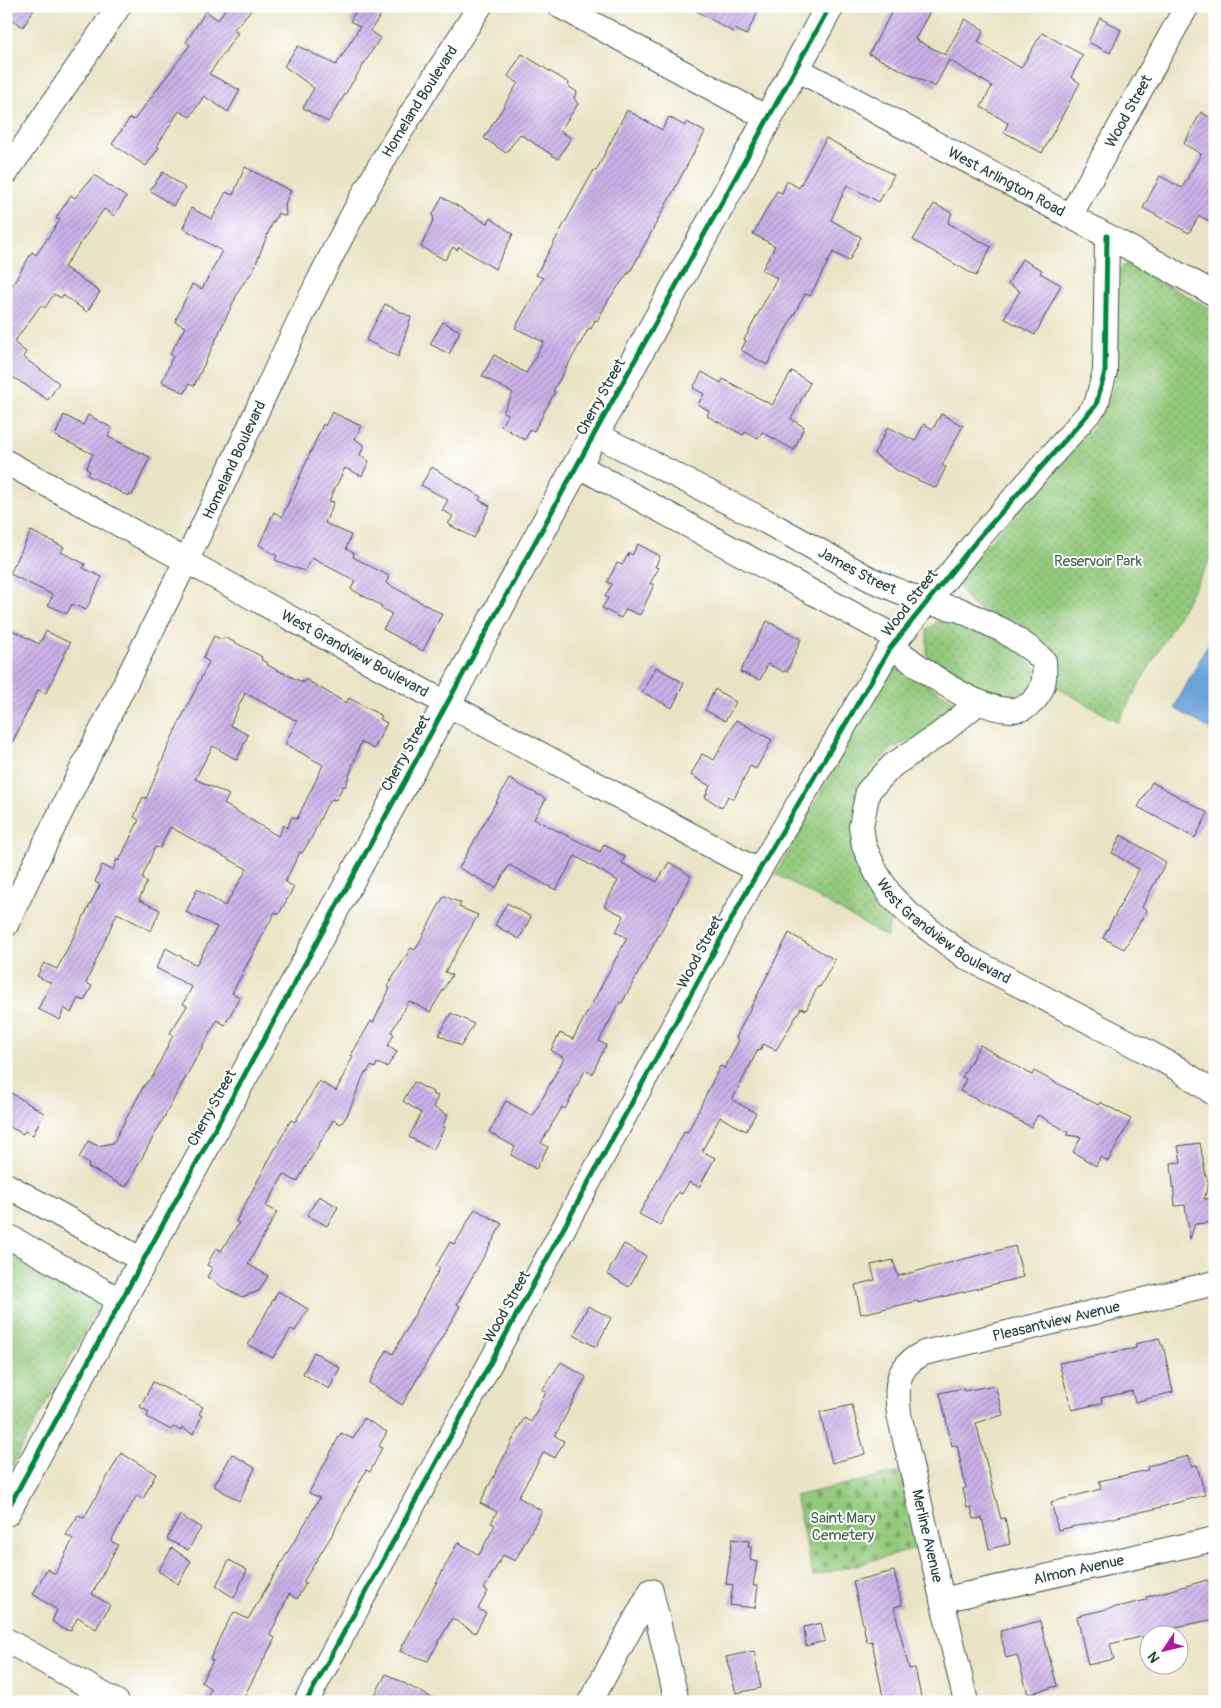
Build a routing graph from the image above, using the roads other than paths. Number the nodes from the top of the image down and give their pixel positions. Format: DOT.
graph roads {
  1 [pos="119,6"];
  2 [pos="480,6"];
  3 [pos="560,6"];
  4 [pos="830,6"];
  5 [pos="1188,6"];
  6 [pos="797,70"];
  7 [pos="769,120"];
  8 [pos="6,173"];
  9 [pos="1070,216"];
  10 [pos="1107,236"];
  11 [pos="1215,294"];
  12 [pos="595,434"];
  13 [pos="6,462"];
  14 [pos="577,465"];
  15 [pos="187,559"];
  16 [pos="925,602"];
  17 [pos="894,642"];
  18 [pos="979,702"];
  19 [pos="447,704"];
  20 [pos="758,871"];
  21 [pos="6,925"];
  22 [pos="1215,1094"];
  23 [pos="6,1185"];
  24 [pos="6,1235"];
  25 [pos="142,1260"];
  26 [pos="1215,1283"];
  27 [pos="121,1301"];
  28 [pos="902,1370"];
  29 [pos="6,1512"];
  30 [pos="1215,1539"];
  31 [pos="942,1600"];
  32 [pos="6,1640"];
  33 [pos="117,1702"];
  34 [pos="306,1702"];
  35 [pos="590,1702"];
  36 [pos="677,1702"];
  37 [pos="966,1702"];
  1 -- 8 [label="street"];
  2 -- 15 [label="street, Homeland Boulevard"];
  3 -- 7 [label="street"];
  4 -- 6 [label="street, Cherry Street"];
  5 -- 9 [label="street, Wood Street"];
  6 -- 7 [label="street, Cherry Street"];
  6 -- 9 [label="street, West Arlington Road"];
  7 -- 12 [label="street, Cherry Street"];
  9 -- 10 [label="street, West Arlington Road"];
  10 -- 11 [label="street, West Arlington Road"];
  10 -- 16 [label="street, Wood Street"];
  12 -- 14 [label="street, Cherry Street"];
  12 -- 16 [label="street, James Street"];
  13 -- 15 [label="street, West Grandview Boulevard"];
  14 -- 17 [label="street, James Street"];
  14 -- 19 [label="street, Cherry Street"];
  15 -- 19 [label="street, West Grandview Boulevard"];
  15 -- 21 [label="street, Homeland Boulevard"];
  16 -- 17 [label="street, Wood Street"];
  16 -- 18 [label="street, James Street"];
  17 -- 18 [label="street, James Street"];
  17 -- 20 [label="street, Wood Street"];
  18 -- 22 [label="street, West Grandview Boulevard"];
  19 -- 20 [label="street, West Grandview Boulevard"];
  19 -- 25 [label="street, Cherry Street"];
  20 -- 34 [label="street, Wood Street"];
  23 -- 25 [label="street"];
  24 -- 27 [label="street"];
  25 -- 27 [label="street, Cherry Street"];
  26 -- 28 [label="street, Pleasantview Avenue"];
  27 -- 29 [label="street, Cherry Street"];
  28 -- 31 [label="street, Merline Avenue"];
  30 -- 31 [label="street, Almon Avenue"];
  31 -- 37 [label="street, Merline Avenue"];
  32 -- 33 [label="street"];
  35 -- 36 [label="street"];
}
